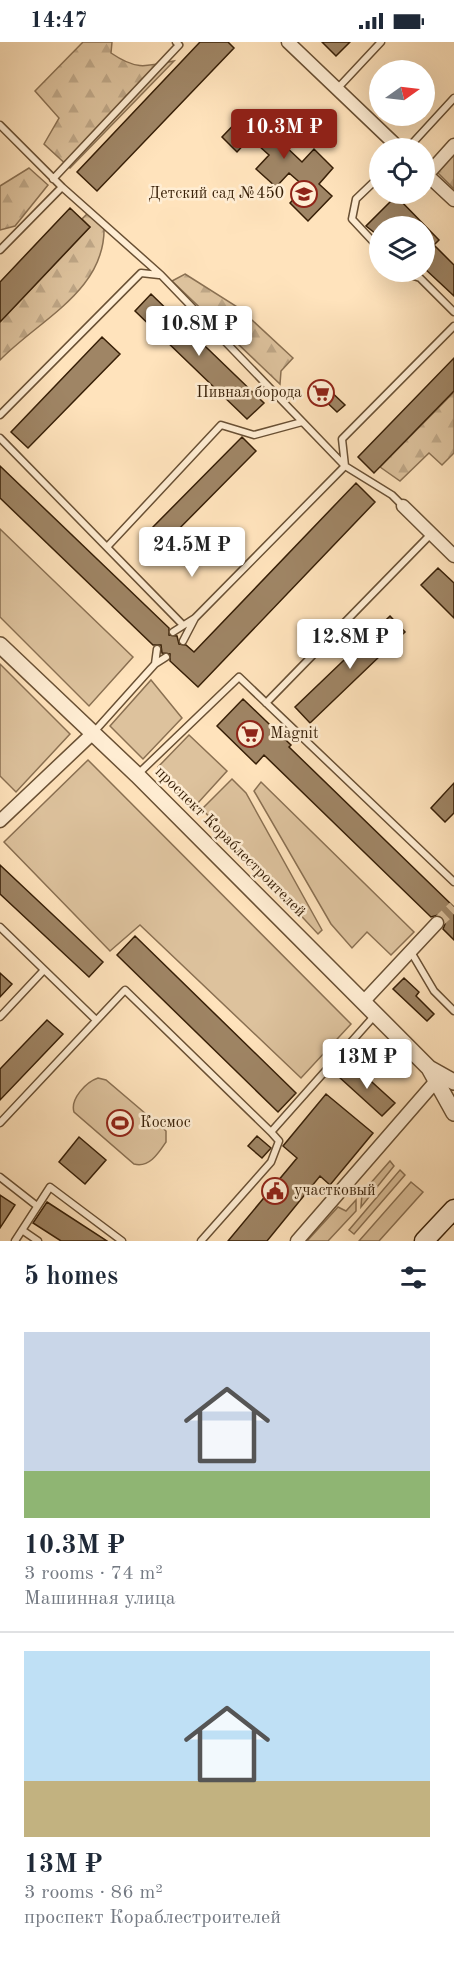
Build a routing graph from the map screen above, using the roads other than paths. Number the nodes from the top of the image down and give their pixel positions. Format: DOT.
graph roads {
  1 [pos="176,42"];
  2 [pos="288,42"];
  3 [pos="381,42"];
  4 [pos="337,89"];
  5 [pos="454,98"];
  6 [pos="0,125"];
  7 [pos="388,138"];
  8 [pos="417,138"];
  9 [pos="454,145"];
  10 [pos="435,164"];
  11 [pos="53,178"];
  12 [pos="435,182"];
  13 [pos="62,187"];
  14 [pos="369,187"];
  15 [pos="454,200"];
  16 [pos="369,237"];
  17 [pos="0,250"];
  18 [pos="160,275"];
  19 [pos="424,282"];
  20 [pos="454,312"];
  21 [pos="454,326"];
  22 [pos="0,415"];
  23 [pos="302,422"];
  24 [pos="0,438"];
  25 [pos="345,466"];
  26 [pos="403,506"];
  27 [pos="431,534"];
  28 [pos="107,547"];
  29 [pos="454,556"];
  30 [pos="195,618"];
  31 [pos="182,624"];
  32 [pos="173,632"];
  33 [pos="183,641"];
  34 [pos="0,645"];
  35 [pos="157,649"];
  36 [pos="166,657"];
  37 [pos="155,664"];
  38 [pos="266,703"];
  39 [pos="93,733"];
  40 [pos="137,775"];
  41 [pos="0,821"];
  42 [pos="454,882"];
  43 [pos="437,923"];
  44 [pos="0,927"];
  45 [pos="410,951"];
  46 [pos="44,970"];
  47 [pos="364,1001"];
  48 [pos="454,1011"];
  49 [pos="376,1014"];
  50 [pos="0,1017"];
  51 [pos="96,1020"];
  52 [pos="433,1075"];
  53 [pos="454,1082"];
  54 [pos="454,1113"];
  55 [pos="0,1123"];
  56 [pos="271,1132"];
  57 [pos="0,1177"];
  58 [pos="37,1206"];
  59 [pos="453,1207"];
  60 [pos="22,1230"];
  61 [pos="15,1241"];
  62 [pos="38,1241"];
  63 [pos="122,1241"];
  64 [pos="201,1241"];
  65 [pos="297,1241"];
  66 [pos="424,1241"];
  1 -- 11 [label="lane"];
  2 -- 4 [label="street"];
  3 -- 4 [label="lane"];
  4 -- 7 [label="street"];
  5 -- 8 [label="lane"];
  6 -- 11 [label="lane"];
  9 -- 10 [label="street"];
  11 -- 13 [label="lane"];
  12 -- 15 [label="street"];
  13 -- 17 [label="lane"];
  13 -- 18 [label="lane"];
  14 -- 16 [label="lane"];
  18 -- 22 [label="lane"];
  18 -- 23 [label="lane"];
  19 -- 20 [label="lane"];
  21 -- 25 [label="lane"];
  23 -- 25 [label="lane"];
  23 -- 28 [label="lane"];
  24 -- 28 [label="lane"];
  25 -- 26 [label="lane"];
  25 -- 30 [label="lane"];
  26 -- 27 [label="street"];
  27 -- 29 [label="street"];
  27 -- 38 [label="lane"];
  28 -- 31 [label="lane"];
  30 -- 31 [label="lane"];
  30 -- 33 [label="lane"];
  31 -- 32 [label="lane"];
  34 -- 39 [label="street, проспект Кораблестроителей"];
  35 -- 37 [label="lane"];
  36 -- 37 [label="lane"];
  37 -- 39 [label="lane"];
  38 -- 40 [label="lane"];
  38 -- 42 [label="lane"];
  39 -- 40 [label="street, проспект Кораблестроителей"];
  39 -- 41 [label="street"];
  40 -- 47 [label="street, проспект Кораблестроителей"];
  43 -- 45 [label="street"];
  44 -- 46 [label="lane"];
  45 -- 47 [label="street"];
  45 -- 48 [label="lane"];
  46 -- 50 [label="lane"];
  46 -- 51 [label="lane"];
  47 -- 49 [label="street, проспект Кораблестроителей"];
  49 -- 52 [label="street, проспект Кораблестроителей"];
  49 -- 56 [label="lane"];
  51 -- 55 [label="lane"];
  51 -- 56 [label="lane"];
  52 -- 53 [label="street"];
  52 -- 54 [label="street"];
  52 -- 65 [label="street"];
  56 -- 64 [label="lane"];
  57 -- 58 [label="lane"];
  58 -- 60 [label="lane"];
  58 -- 63 [label="lane"];
  59 -- 66 [label="main road"];
  60 -- 61 [label="lane"];
  60 -- 62 [label="lane"];
}
